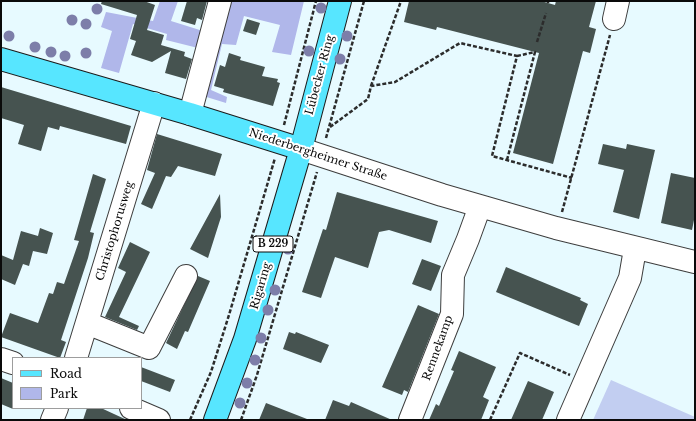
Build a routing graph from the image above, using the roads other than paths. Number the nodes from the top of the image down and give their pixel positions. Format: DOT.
graph roads {
  1 [pos="220,1"];
  2 [pos="340,1"];
  3 [pos="1,59"];
  4 [pos="154,103"];
  5 [pos="190,114"];
  6 [pos="301,149"];
  7 [pos="480,206"];
  8 [pos="635,248"];
  9 [pos="695,262"];
  10 [pos="186,276"];
  11 [pos="87,322"];
  12 [pos="76,357"];
  13 [pos="1,359"];
  14 [pos="12,363"];
  15 [pos="57,409"];
  16 [pos="133,409"];
  17 [pos="52,420"];
  18 [pos="160,420"];
  19 [pos="215,420"];
  20 [pos="410,420"];
  21 [pos="568,420"];
  1 -- 5 [label="street"];
  2 -- 6 [label="main road, Lübecker Ring / B 229"];
  3 -- 4 [label="main road, Niederbergheimer Straße"];
  4 -- 5 [label="main road, Niederbergheimer Straße"];
  4 -- 11 [label="street, Christophorusweg"];
  5 -- 6 [label="main road, Niederbergheimer Straße"];
  6 -- 7 [label="street, Niederbergheimer Straße"];
  6 -- 19 [label="main road, Rigaring / B 229"];
  7 -- 8 [label="street, Niederbergheimer Straße"];
  7 -- 20 [label="street, Rennekamp"];
  8 -- 9 [label="street, Niederbergheimer Straße"];
  8 -- 21 [label="street"];
  10 -- 11 [label="street"];
  11 -- 12 [label="street, Christophorusweg"];
  13 -- 14 [label="street"];
  15 -- 17 [label="street"];
  16 -- 18 [label="street"];
}
